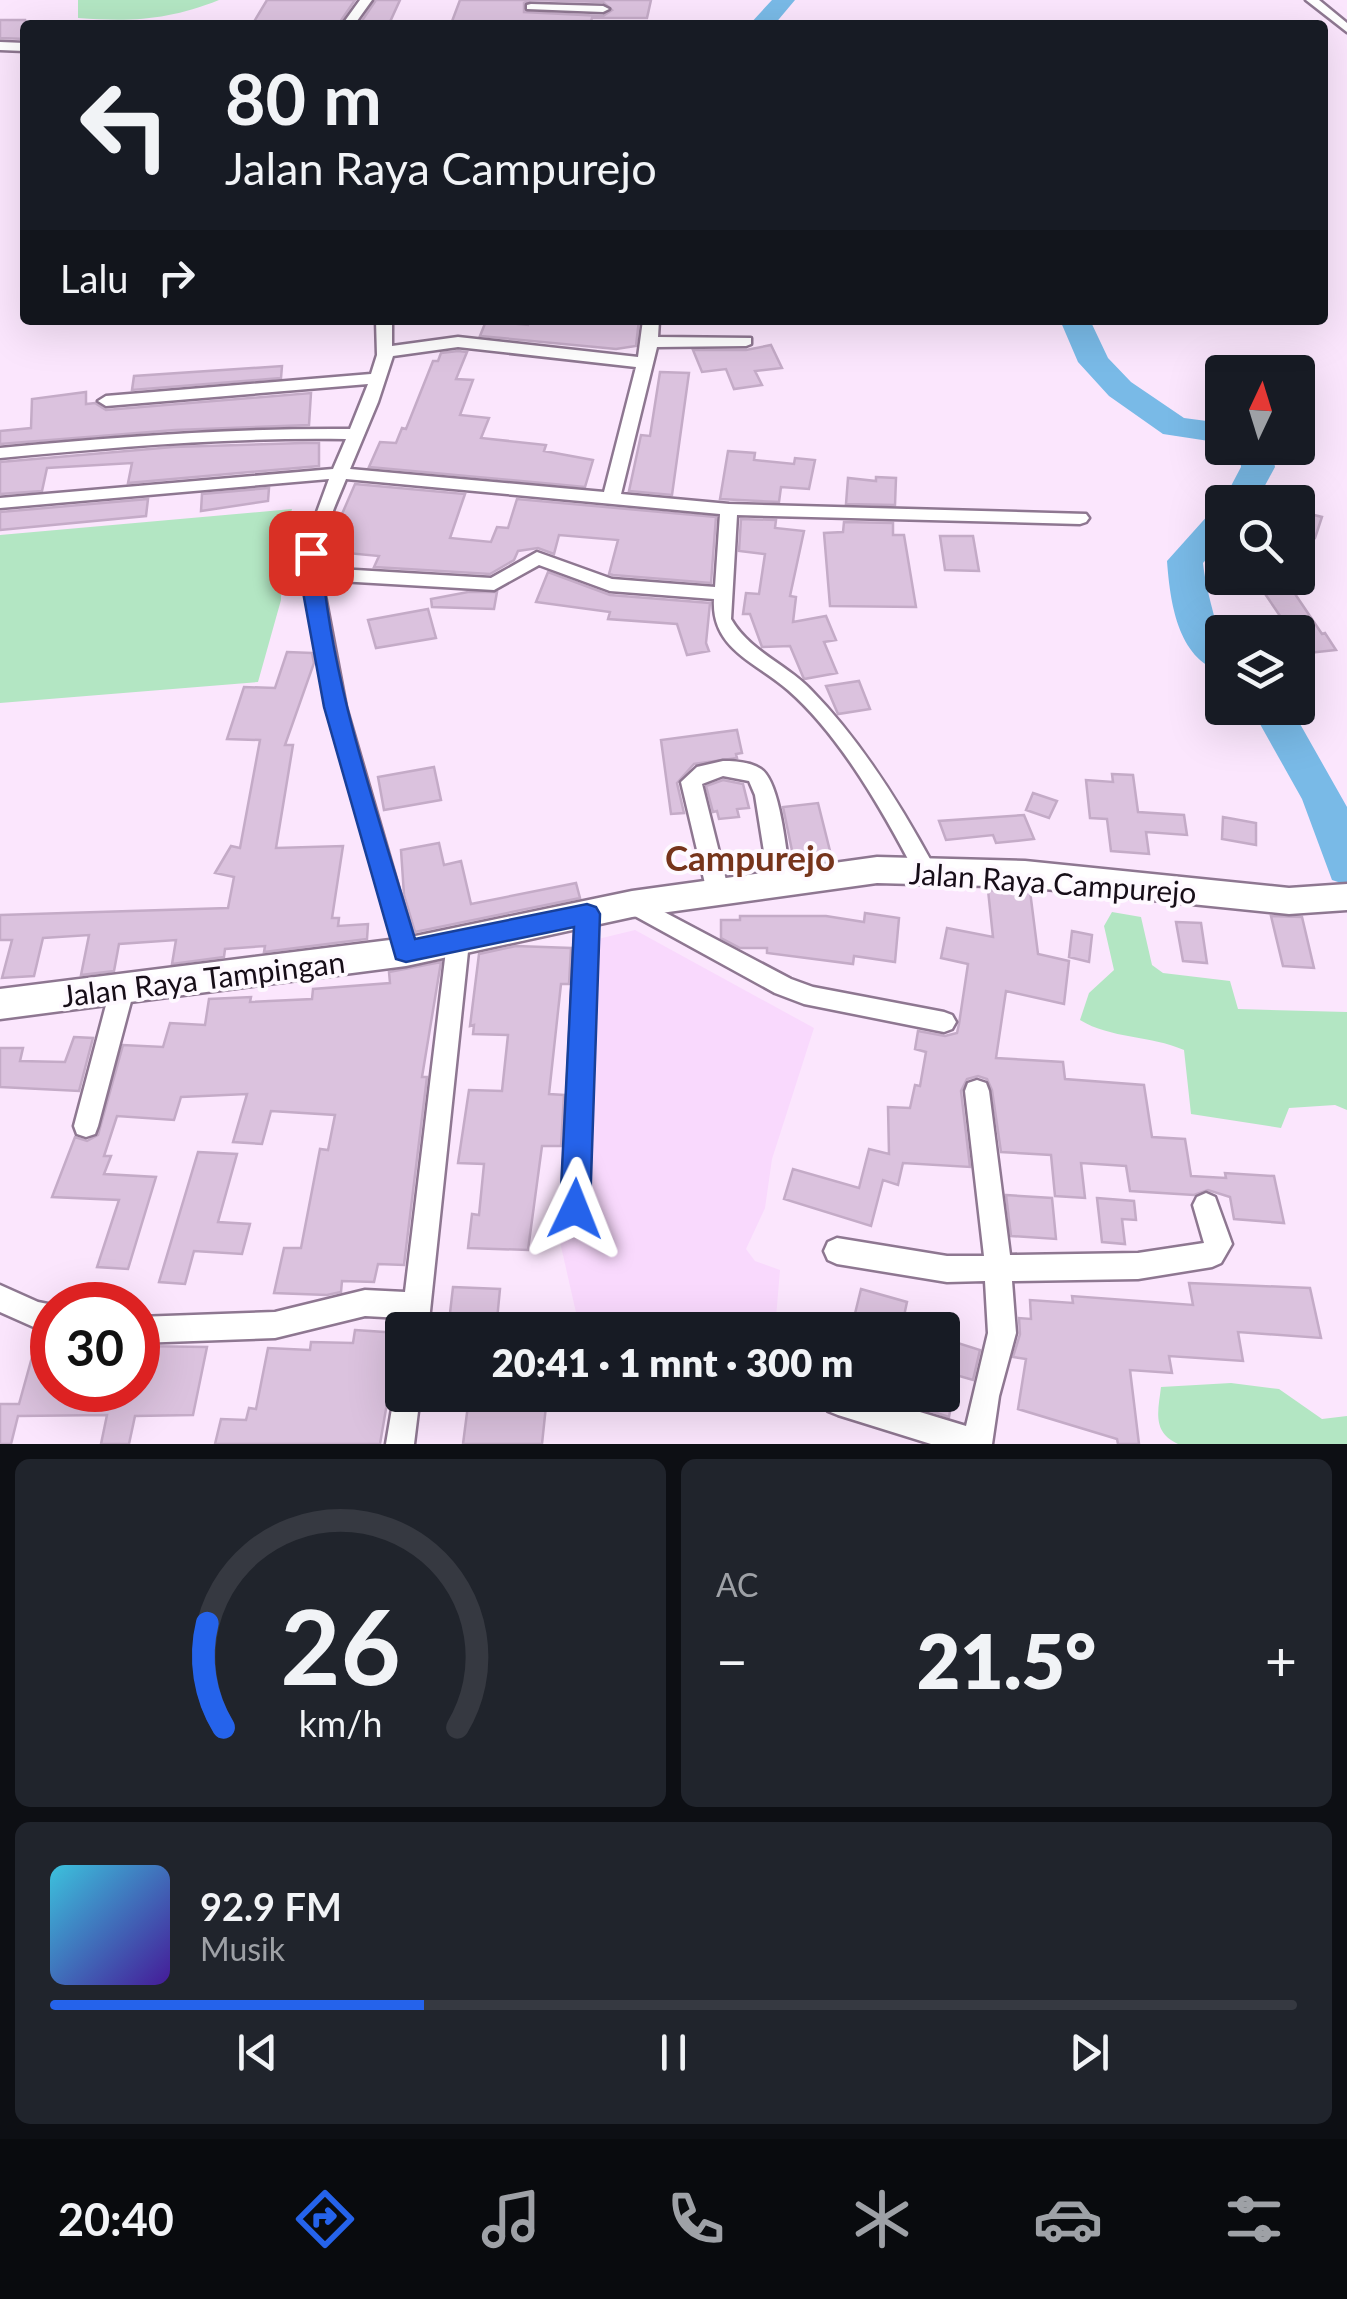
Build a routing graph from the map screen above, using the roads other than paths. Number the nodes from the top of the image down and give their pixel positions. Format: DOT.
graph roads {
  1 [pos="1312,0"];
  2 [pos="532,3"];
  3 [pos="603,9"];
  4 [pos="1347,29"];
  5 [pos="384,325"];
  6 [pos="650,325"];
  7 [pos="746,341"];
  8 [pos="650,342"];
  9 [pos="385,352"];
  10 [pos="646,363"];
  11 [pos="378,378"];
  12 [pos="106,400"];
  13 [pos="355,434"];
  14 [pos="0,454"];
  15 [pos="342,473"];
  16 [pos="611,500"];
  17 [pos="0,504"];
  18 [pos="729,510"];
  19 [pos="1080,518"];
  20 [pos="312,573"];
  21 [pos="724,594"];
  22 [pos="925,870"];
  23 [pos="780,883"];
  24 [pos="718,892"];
  25 [pos="1346,898"];
  26 [pos="632,904"];
  27 [pos="587,914"];
  28 [pos="458,942"];
  29 [pos="406,952"];
  30 [pos="122,990"];
  31 [pos="0,1004"];
  32 [pos="944,1022"];
  33 [pos="976,1091"];
  34 [pos="86,1126"];
  35 [pos="1206,1205"];
  36 [pos="575,1209"];
  37 [pos="837,1251"];
  38 [pos="998,1267"];
  39 [pos="0,1298"];
  40 [pos="30,1312"];
  41 [pos="393,1312"];
  42 [pos="416,1312"];
  43 [pos="160,1329"];
  44 [pos="404,1412"];
  45 [pos="874,1412"];
  46 [pos="400,1444"];
  47 [pos="977,1444"];
  1 -- 4 [label="street"];
  2 -- 3 [label="street"];
  5 -- 9 [label="street"];
  6 -- 8 [label="street"];
  7 -- 8 [label="street"];
  8 -- 10 [label="street"];
  9 -- 10 [label="street"];
  9 -- 11 [label="street"];
  10 -- 16 [label="street"];
  11 -- 12 [label="street"];
  11 -- 13 [label="street"];
  13 -- 14 [label="street"];
  13 -- 15 [label="street"];
  15 -- 16 [label="street"];
  15 -- 17 [label="street"];
  15 -- 20 [label="street"];
  16 -- 18 [label="street"];
  18 -- 19 [label="street"];
  18 -- 21 [label="street"];
  20 -- 21 [label="street"];
  20 -- 29 [label="street"];
  21 -- 22 [label="street"];
  22 -- 23 [label="main road, Jalan Raya Campurejo"];
  22 -- 25 [label="main road, Jalan Raya Campurejo"];
  23 -- 24 [label="main road, Jalan Raya Campurejo"];
  23 -- 24 [label="street"];
  24 -- 26 [label="main road, Jalan Raya Campurejo"];
  26 -- 27 [label="main road, Jalan Raya Campurejo"];
  26 -- 32 [label="street"];
  27 -- 28 [label="main road, Jalan Raya Campurejo"];
  27 -- 36 [label="street"];
  28 -- 29 [label="main road, Jalan Raya Campurejo"];
  28 -- 42 [label="street"];
  29 -- 30 [label="main road, Jalan Raya Tampingan"];
  30 -- 31 [label="main road, Jalan Raya Tampingan"];
  30 -- 34 [label="street"];
  33 -- 38 [label="street"];
  35 -- 38 [label="street"];
  37 -- 38 [label="street"];
  38 -- 47 [label="street"];
  39 -- 40 [label="street"];
  41 -- 43 [label="street"];
  44 -- 46 [label="street"];
  45 -- 47 [label="street"];
}
